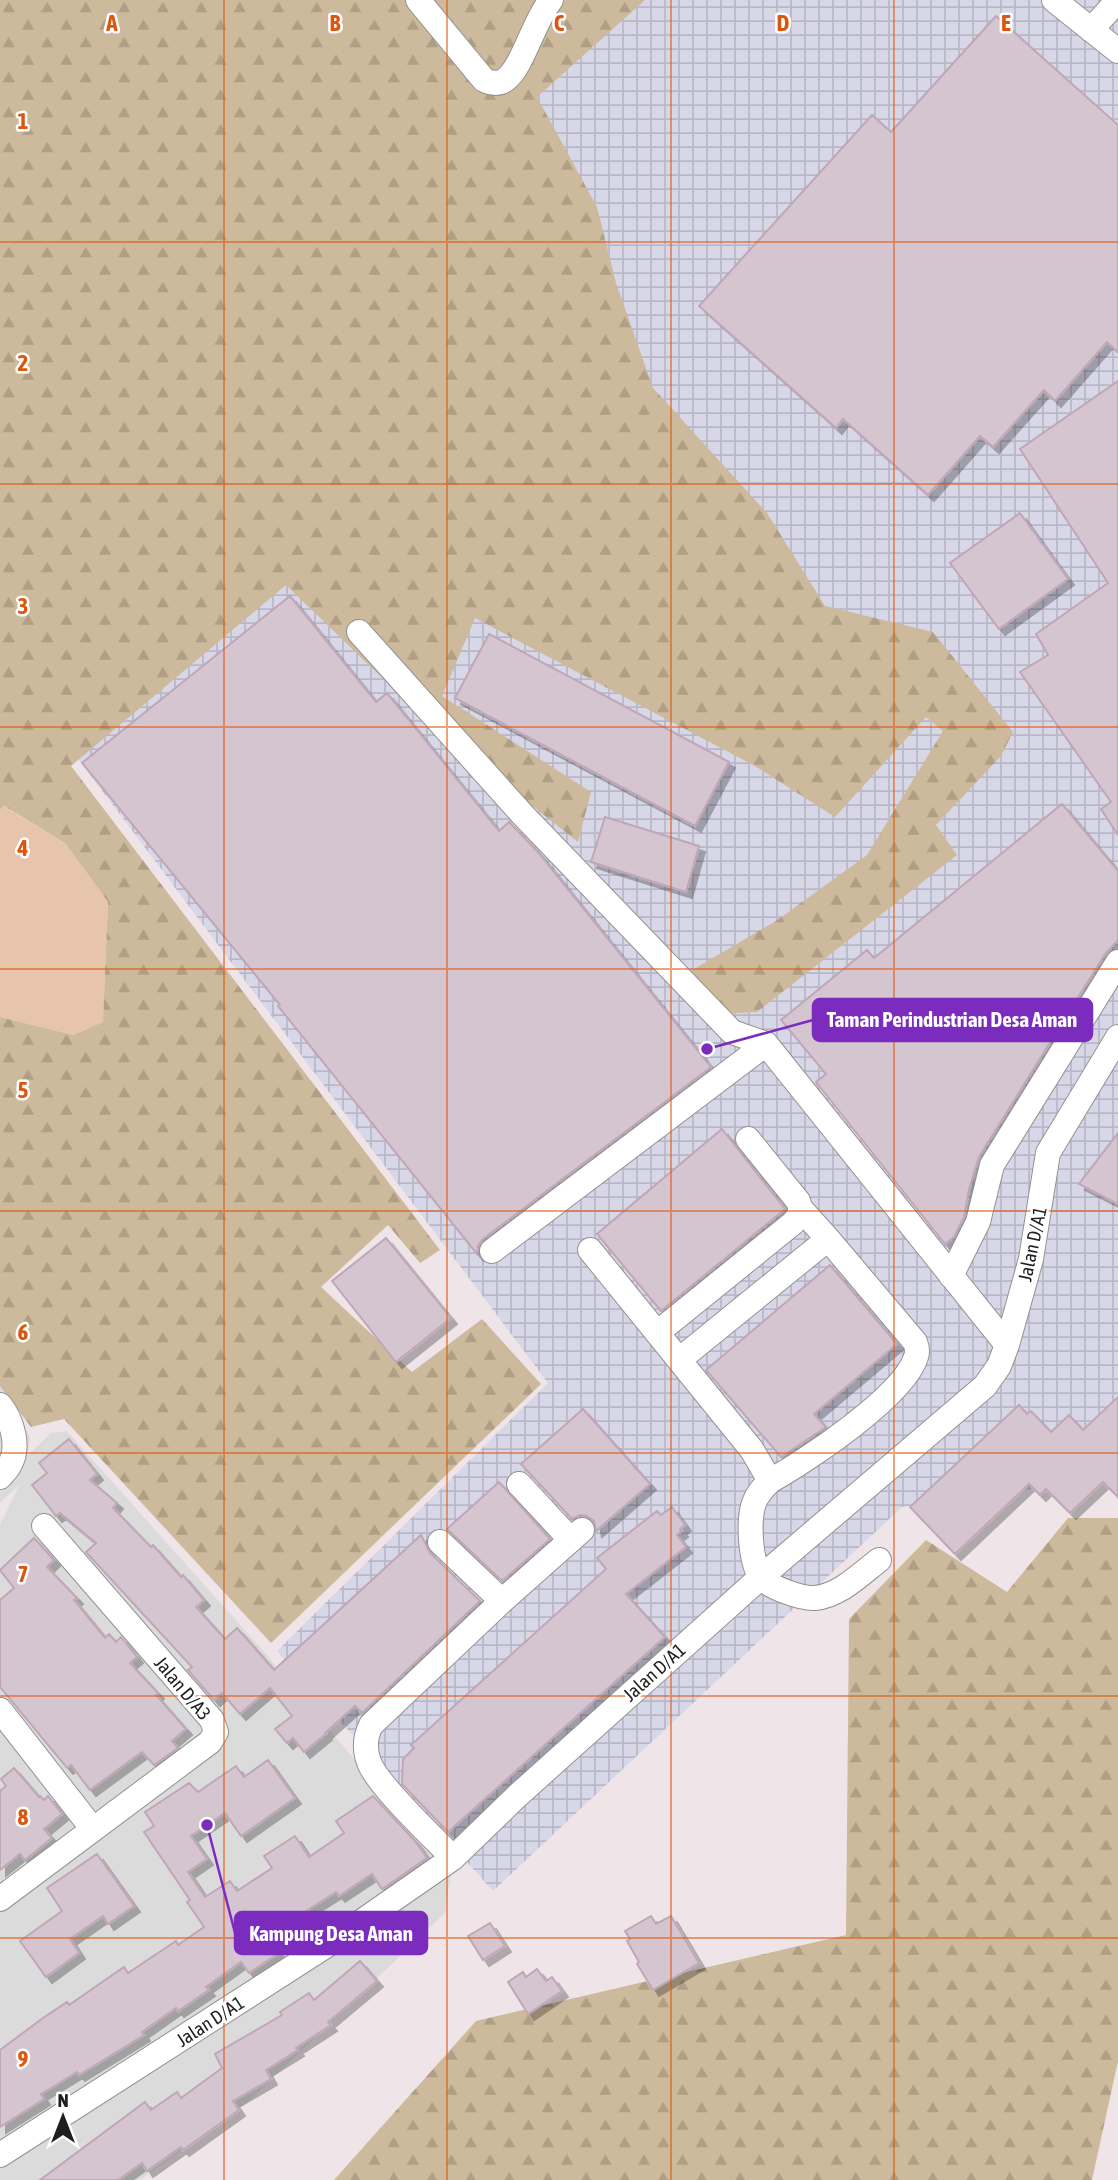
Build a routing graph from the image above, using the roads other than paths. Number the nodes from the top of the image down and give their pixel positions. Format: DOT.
graph roads {
  1 [pos="418,0"];
  2 [pos="551,0"];
  3 [pos="1054,0"];
  4 [pos="1118,0"];
  5 [pos="1091,30"];
  6 [pos="1118,51"];
  7 [pos="359,632"];
  8 [pos="1118,962"];
  9 [pos="1118,1037"];
  10 [pos="766,1044"];
  11 [pos="748,1139"];
  12 [pos="801,1209"];
  13 [pos="828,1239"];
  14 [pos="590,1250"];
  15 [pos="492,1251"];
  16 [pos="951,1276"];
  17 [pos="657,1333"];
  18 [pos="1007,1345"];
  19 [pos="679,1360"];
  20 [pos="6,1416"];
  21 [pos="0,1477"];
  22 [pos="769,1481"];
  23 [pos="519,1485"];
  24 [pos="44,1526"];
  25 [pos="440,1542"];
  26 [pos="879,1560"];
  27 [pos="761,1577"];
  28 [pos="502,1601"];
  29 [pos="0,1710"];
  30 [pos="92,1828"];
  31 [pos="453,1858"];
  32 [pos="0,1899"];
  33 [pos="0,2155"];
  1 -- 2 [label="street"];
  3 -- 5 [label="street"];
  4 -- 5 [label="street"];
  5 -- 6 [label="street"];
  7 -- 10 [label="street"];
  8 -- 16 [label="street"];
  9 -- 18 [label="street, Jalan D/A1"];
  10 -- 15 [label="street"];
  10 -- 16 [label="street"];
  11 -- 12 [label="street"];
  12 -- 13 [label="street"];
  12 -- 17 [label="street"];
  13 -- 19 [label="street"];
  13 -- 22 [label="street"];
  14 -- 17 [label="street"];
  16 -- 18 [label="street"];
  17 -- 19 [label="street"];
  18 -- 27 [label="street, Jalan D/A1"];
  19 -- 22 [label="street"];
  20 -- 21 [label="street"];
  22 -- 27 [label="street"];
  23 -- 28 [label="street"];
  24 -- 30 [label="street, Jalan D/A3"];
  25 -- 28 [label="street"];
  26 -- 27 [label="street"];
  27 -- 31 [label="street, Jalan D/A1"];
  28 -- 31 [label="street"];
  29 -- 30 [label="street"];
  30 -- 32 [label="street, Jalan D/A3"];
  31 -- 33 [label="street, Jalan D/A1"];
}
